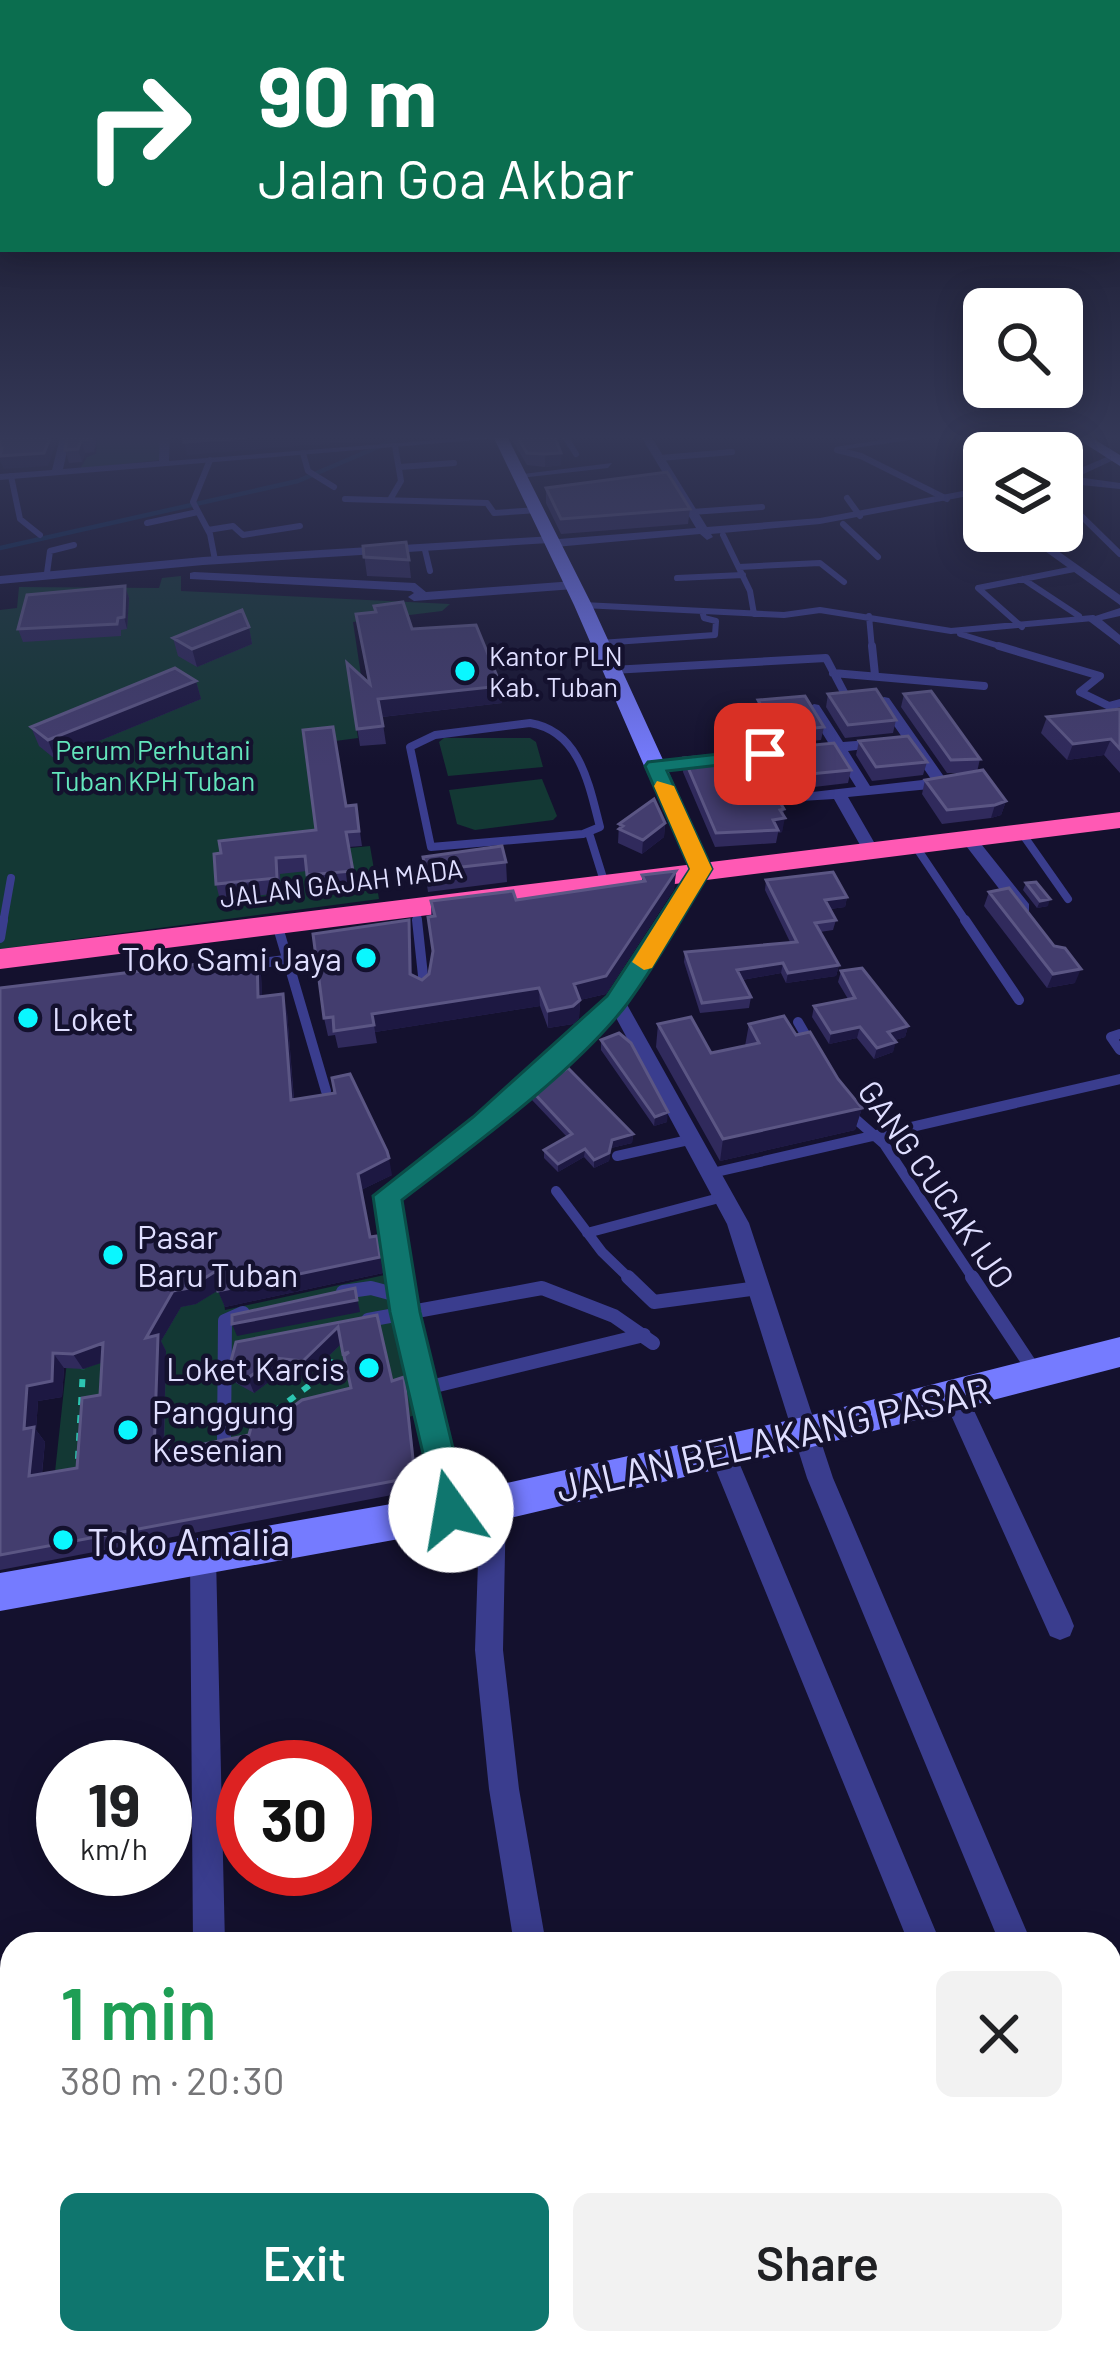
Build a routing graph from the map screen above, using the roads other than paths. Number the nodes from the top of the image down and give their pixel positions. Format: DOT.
graph roads {
  1 [pos="557,547"];
  2 [pos="61,548"];
  3 [pos="212,548"];
  4 [pos="260,548"];
  5 [pos="341,548"];
  6 [pos="522,548"];
  7 [pos="729,548"];
  8 [pos="872,548"];
  9 [pos="425,550"];
  10 [pos="1051,552"];
  11 [pos="341,554"];
  12 [pos="314,555"];
  13 [pos="878,557"];
  14 [pos="262,558"];
  15 [pos="215,560"];
  16 [pos="1074,569"];
  17 [pos="430,571"];
  18 [pos="741,571"];
  19 [pos="47,573"];
  20 [pos="194,576"];
  21 [pos="677,578"];
  22 [pos="1023,579"];
  23 [pos="0,580"];
  24 [pos="844,582"];
  25 [pos="314,584"];
  26 [pos="574,585"];
  27 [pos="423,596"];
  28 [pos="377,599"];
  29 [pos="1120,601"];
  30 [pos="584,604"];
  31 [pos="702,611"];
  32 [pos="1120,612"];
  33 [pos="754,614"];
  34 [pos="869,616"];
  35 [pos="1086,617"];
  36 [pos="1022,627"];
  37 [pos="951,631"];
  38 [pos="704,636"];
  39 [pos="1120,641"];
  40 [pos="600,643"];
  41 [pos="714,663"];
  42 [pos="612,670"];
  43 [pos="833,673"];
  44 [pos="875,675"];
  45 [pos="984,686"];
  46 [pos="847,698"];
  47 [pos="884,701"];
  48 [pos="1120,703"];
  49 [pos="814,708"];
  50 [pos="744,714"];
  51 [pos="911,740"];
  52 [pos="838,747"];
  53 [pos="802,751"];
  54 [pos="783,753"];
  55 [pos="765,754"];
  56 [pos="655,766"];
  57 [pos="969,780"];
  58 [pos="941,783"];
  59 [pos="866,792"];
  60 [pos="839,795"];
  61 [pos="1120,820"];
  62 [pos="612,827"];
  63 [pos="591,832"];
  64 [pos="1021,832"];
  65 [pos="968,838"];
  66 [pos="914,844"];
  67 [pos="870,849"];
  68 [pos="701,869"];
  69 [pos="11,878"];
  70 [pos="604,881"];
  71 [pos="1068,899"];
  72 [pos="416,906"];
  73 [pos="277,924"];
  74 [pos="1036,924"];
  75 [pos="0,938"];
  76 [pos="0,959"];
  77 [pos="285,960"];
  78 [pos="239,966"];
  79 [pos="422,989"];
  80 [pos="1019,1000"];
  81 [pos="616,1001"];
  82 [pos="798,1022"];
  83 [pos="1120,1034"];
  84 [pos="1120,1050"];
  85 [pos="817,1055"];
  86 [pos="1120,1079"];
  87 [pos="326,1091"];
  88 [pos="849,1111"];
  89 [pos="872,1135"];
  90 [pos="693,1139"];
  91 [pos="617,1156"];
  92 [pos="712,1173"];
  93 [pos="556,1191"];
  94 [pos="724,1196"];
  95 [pos="587,1233"];
  96 [pos="762,1288"];
  97 [pos="318,1297"];
  98 [pos="403,1304"];
  99 [pos="256,1310"];
  100 [pos="336,1327"];
  101 [pos="247,1346"];
  102 [pos="224,1350"];
  103 [pos="1120,1352"];
  104 [pos="1037,1374"];
  105 [pos="422,1389"];
  106 [pos="954,1395"];
  107 [pos="808,1432"];
  108 [pos="224,1441"];
  109 [pos="722,1453"];
  110 [pos="493,1504"];
  111 [pos="451,1510"];
  112 [pos="203,1557"];
  113 [pos="0,1592"];
  114 [pos="1060,1626"];
  115 [pos="208,1932"];
  116 [pos="528,1932"];
  117 [pos="920,1932"];
  118 [pos="1011,1932"];
  1 -- 26 [label="street"];
  2 -- 19 [label="lane"];
  3 -- 15 [label="lane"];
  4 -- 14 [label="lane"];
  5 -- 11 [label="street"];
  6 -- 9 [label="street"];
  7 -- 18 [label="lane"];
  8 -- 13 [label="lane"];
  9 -- 11 [label="street"];
  9 -- 17 [label="lane"];
  10 -- 16 [label="street"];
  11 -- 12 [label="street"];
  12 -- 14 [label="street"];
  12 -- 25 [label="street"];
  14 -- 15 [label="street"];
  15 -- 19 [label="street"];
  16 -- 22 [label="lane"];
  16 -- 29 [label="street"];
  18 -- 21 [label="lane"];
  18 -- 24 [label="lane"];
  18 -- 33 [label="lane"];
  19 -- 23 [label="street"];
  20 -- 25 [label="street"];
  22 -- 35 [label="lane"];
  22 -- 36 [label="lane"];
  25 -- 27 [label="street"];
  26 -- 27 [label="street"];
  26 -- 30 [label="street"];
  27 -- 28 [label="street"];
  30 -- 31 [label="lane"];
  30 -- 40 [label="street"];
  31 -- 33 [label="lane"];
  31 -- 38 [label="lane"];
  32 -- 35 [label="street"];
  33 -- 34 [label="lane"];
  34 -- 37 [label="lane"];
  34 -- 44 [label="lane"];
  35 -- 36 [label="lane"];
  35 -- 39 [label="street"];
  36 -- 37 [label="lane"];
  37 -- 48 [label="lane"];
  38 -- 40 [label="lane"];
  38 -- 41 [label="lane"];
  40 -- 42 [label="street"];
  41 -- 42 [label="lane"];
  41 -- 43 [label="lane"];
  42 -- 56 [label="street"];
  43 -- 44 [label="lane"];
  43 -- 46 [label="lane"];
  44 -- 45 [label="lane"];
  47 -- 51 [label="street"];
  49 -- 52 [label="street"];
  50 -- 55 [label="street"];
  51 -- 52 [label="street"];
  51 -- 58 [label="street"];
  52 -- 53 [label="street"];
  52 -- 59 [label="street"];
  54 -- 55 [label="street"];
  55 -- 56 [label="street"];
  55 -- 60 [label="street"];
  56 -- 68 [label="street"];
  57 -- 58 [label="street"];
  58 -- 59 [label="street"];
  59 -- 60 [label="street"];
  60 -- 67 [label="street"];
  61 -- 64 [label="highway, JALAN GAJAH MADA"];
  62 -- 63 [label="lane"];
  63 -- 63 [label="lane"];
  63 -- 70 [label="lane"];
  64 -- 65 [label="highway, JALAN GAJAH MADA"];
  64 -- 71 [label="lane"];
  65 -- 66 [label="highway, JALAN GAJAH MADA"];
  65 -- 74 [label="street"];
  66 -- 67 [label="highway, JALAN GAJAH MADA"];
  66 -- 80 [label="lane"];
  67 -- 68 [label="highway, JALAN GAJAH MADA"];
  68 -- 70 [label="highway, JALAN GAJAH MADA"];
  68 -- 81 [label="street"];
  69 -- 75 [label="lane"];
  70 -- 72 [label="highway, JALAN GAJAH MADA"];
  72 -- 73 [label="highway, JALAN GAJAH MADA"];
  72 -- 79 [label="lane"];
  73 -- 76 [label="highway, JALAN GAJAH MADA"];
  73 -- 77 [label="lane"];
  77 -- 78 [label="lane"];
  77 -- 87 [label="lane"];
  81 -- 90 [label="street"];
  81 -- 98 [label="street"];
  82 -- 85 [label="lane"];
  83 -- 84 [label="lane"];
  86 -- 89 [label="lane"];
  88 -- 89 [label="lane, GANG CUCAK IJO"];
  89 -- 92 [label="lane"];
  89 -- 104 [label="lane, GANG CUCAK IJO"];
  90 -- 91 [label="lane"];
  90 -- 92 [label="street"];
  92 -- 94 [label="street"];
  93 -- 95 [label="lane"];
  94 -- 95 [label="lane"];
  94 -- 96 [label="street"];
  95 -- 96 [label="lane"];
  96 -- 107 [label="street"];
  97 -- 98 [label="lane"];
  98 -- 100 [label="lane"];
  98 -- 105 [label="street"];
  98 -- 105 [label="lane"];
  99 -- 102 [label="lane"];
  101 -- 102 [label="lane"];
  102 -- 108 [label="lane"];
  103 -- 104 [label="street, JALAN BELAKANG PASAR"];
  104 -- 106 [label="street, JALAN BELAKANG PASAR"];
  105 -- 111 [label="street"];
  106 -- 107 [label="street, JALAN BELAKANG PASAR"];
  106 -- 114 [label="street"];
  107 -- 109 [label="street, JALAN BELAKANG PASAR"];
  107 -- 118 [label="street"];
  109 -- 110 [label="street, JALAN BELAKANG PASAR"];
  109 -- 117 [label="street"];
  110 -- 111 [label="street, JALAN BELAKANG PASAR"];
  110 -- 116 [label="street"];
  111 -- 112 [label="street, JALAN BELAKANG PASAR"];
  112 -- 113 [label="street, JALAN BELAKANG PASAR"];
  112 -- 115 [label="street"];
}
